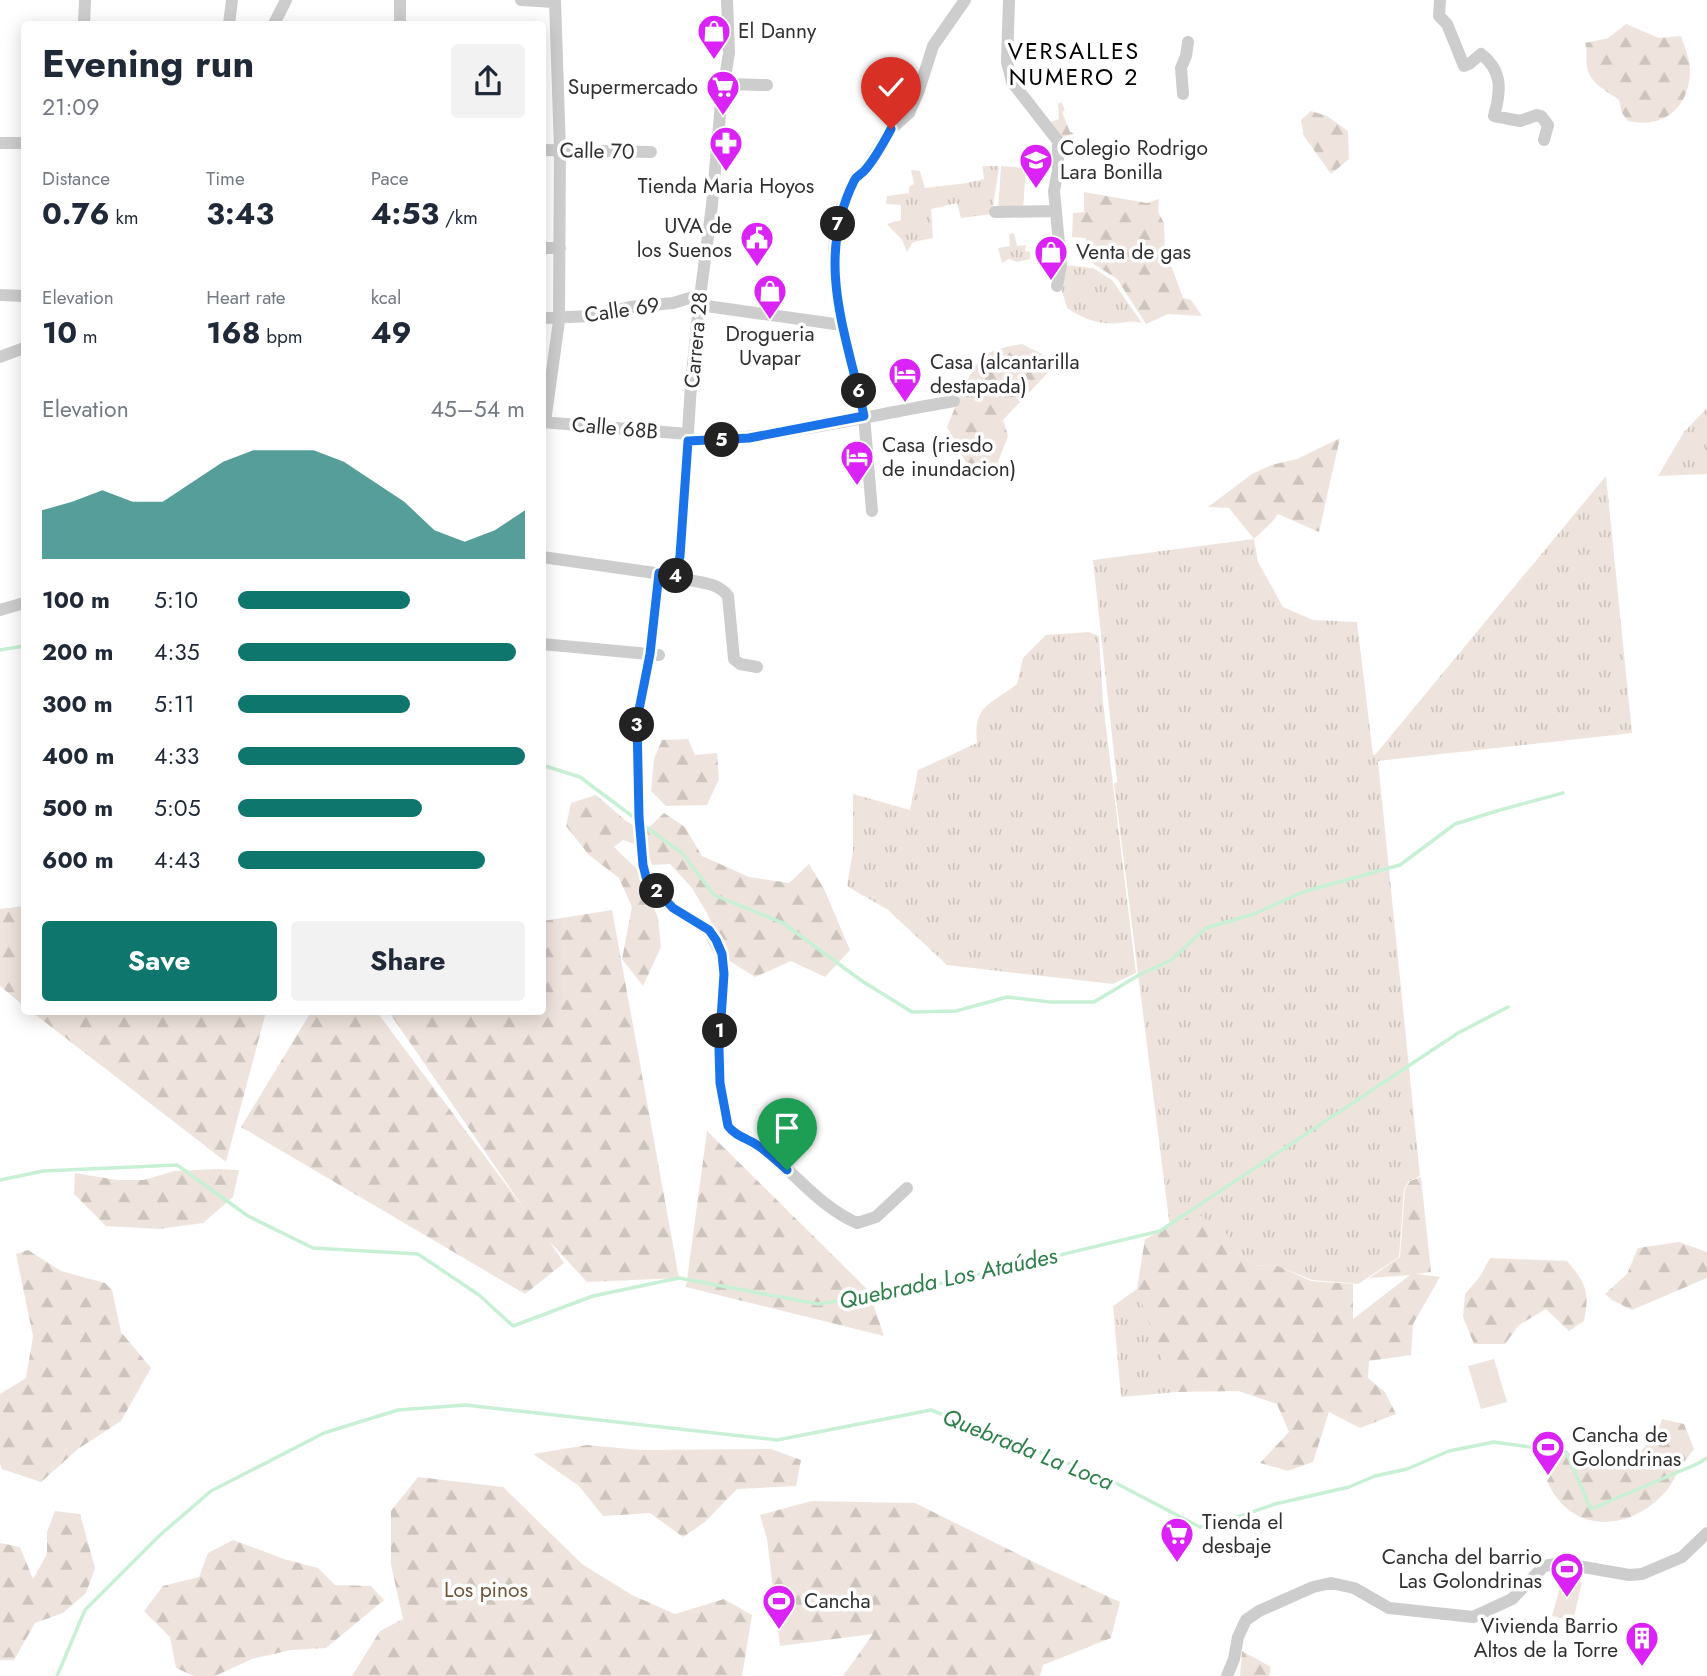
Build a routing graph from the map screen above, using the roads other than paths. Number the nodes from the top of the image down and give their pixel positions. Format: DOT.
graph roads {
  1 [pos="85,0"];
  2 [pos="232,0"];
  3 [pos="286,0"];
  4 [pos="400,0"];
  5 [pos="521,0"];
  6 [pos="727,0"];
  7 [pos="965,0"];
  8 [pos="1009,0"];
  9 [pos="1440,0"];
  10 [pos="555,1"];
  11 [pos="83,21"];
  12 [pos="229,21"];
  13 [pos="276,21"];
  14 [pos="400,21"];
  15 [pos="1188,42"];
  16 [pos="724,84"];
  17 [pos="767,85"];
  18 [pos="1183,94"];
  19 [pos="1544,140"];
  20 [pos="0,143"];
  21 [pos="21,143"];
  22 [pos="546,150"];
  23 [pos="560,150"];
  24 [pos="651,152"];
  25 [pos="1056,211"];
  26 [pos="995,212"];
  27 [pos="546,248"];
  28 [pos="560,248"];
  29 [pos="1057,286"];
  30 [pos="0,295"];
  31 [pos="21,299"];
  32 [pos="699,300"];
  33 [pos="546,318"];
  34 [pos="559,318"];
  35 [pos="842,325"];
  36 [pos="21,349"];
  37 [pos="0,357"];
  38 [pos="954,401"];
  39 [pos="546,408"];
  40 [pos="864,416"];
  41 [pos="546,422"];
  42 [pos="688,438"];
  43 [pos="872,511"];
  44 [pos="546,558"];
  45 [pos="659,573"];
  46 [pos="676,576"];
  47 [pos="21,604"];
  48 [pos="0,610"];
  49 [pos="546,645"];
  50 [pos="654,654"];
  51 [pos="757,667"];
  52 [pos="907,1188"];
  53 [pos="1707,1533"];
  54 [pos="1227,1676"];
  1 -- 11 [label="street"];
  2 -- 12 [label="street"];
  3 -- 13 [label="street"];
  4 -- 14 [label="street"];
  5 -- 10 [label="street"];
  6 -- 16 [label="street, Carrera 28"];
  7 -- 35 [label="street"];
  8 -- 25 [label="street"];
  9 -- 19 [label="street"];
  10 -- 23 [label="street"];
  15 -- 18 [label="street"];
  16 -- 17 [label="street"];
  16 -- 32 [label="street, Carrera 28"];
  20 -- 21 [label="street"];
  22 -- 23 [label="street, Calle 70"];
  23 -- 24 [label="street, Calle 70"];
  23 -- 28 [label="street"];
  25 -- 26 [label="street"];
  25 -- 29 [label="street"];
  27 -- 28 [label="street"];
  28 -- 34 [label="street"];
  30 -- 31 [label="street"];
  32 -- 34 [label="street, Calle 69"];
  32 -- 35 [label="street, Calle 69"];
  32 -- 42 [label="street, Carrera 28"];
  33 -- 34 [label="street, Calle 69"];
  34 -- 39 [label="street"];
  35 -- 40 [label="street"];
  36 -- 37 [label="street"];
  38 -- 40 [label="street"];
  40 -- 42 [label="street, Calle 68B"];
  40 -- 43 [label="street"];
  41 -- 42 [label="street, Calle 68B"];
  42 -- 46 [label="street, Carrera 28"];
  44 -- 45 [label="street"];
  45 -- 46 [label="street"];
  45 -- 50 [label="street"];
  46 -- 51 [label="street"];
  47 -- 48 [label="street"];
  49 -- 50 [label="street"];
  50 -- 52 [label="street"];
  53 -- 54 [label="street"];
}
